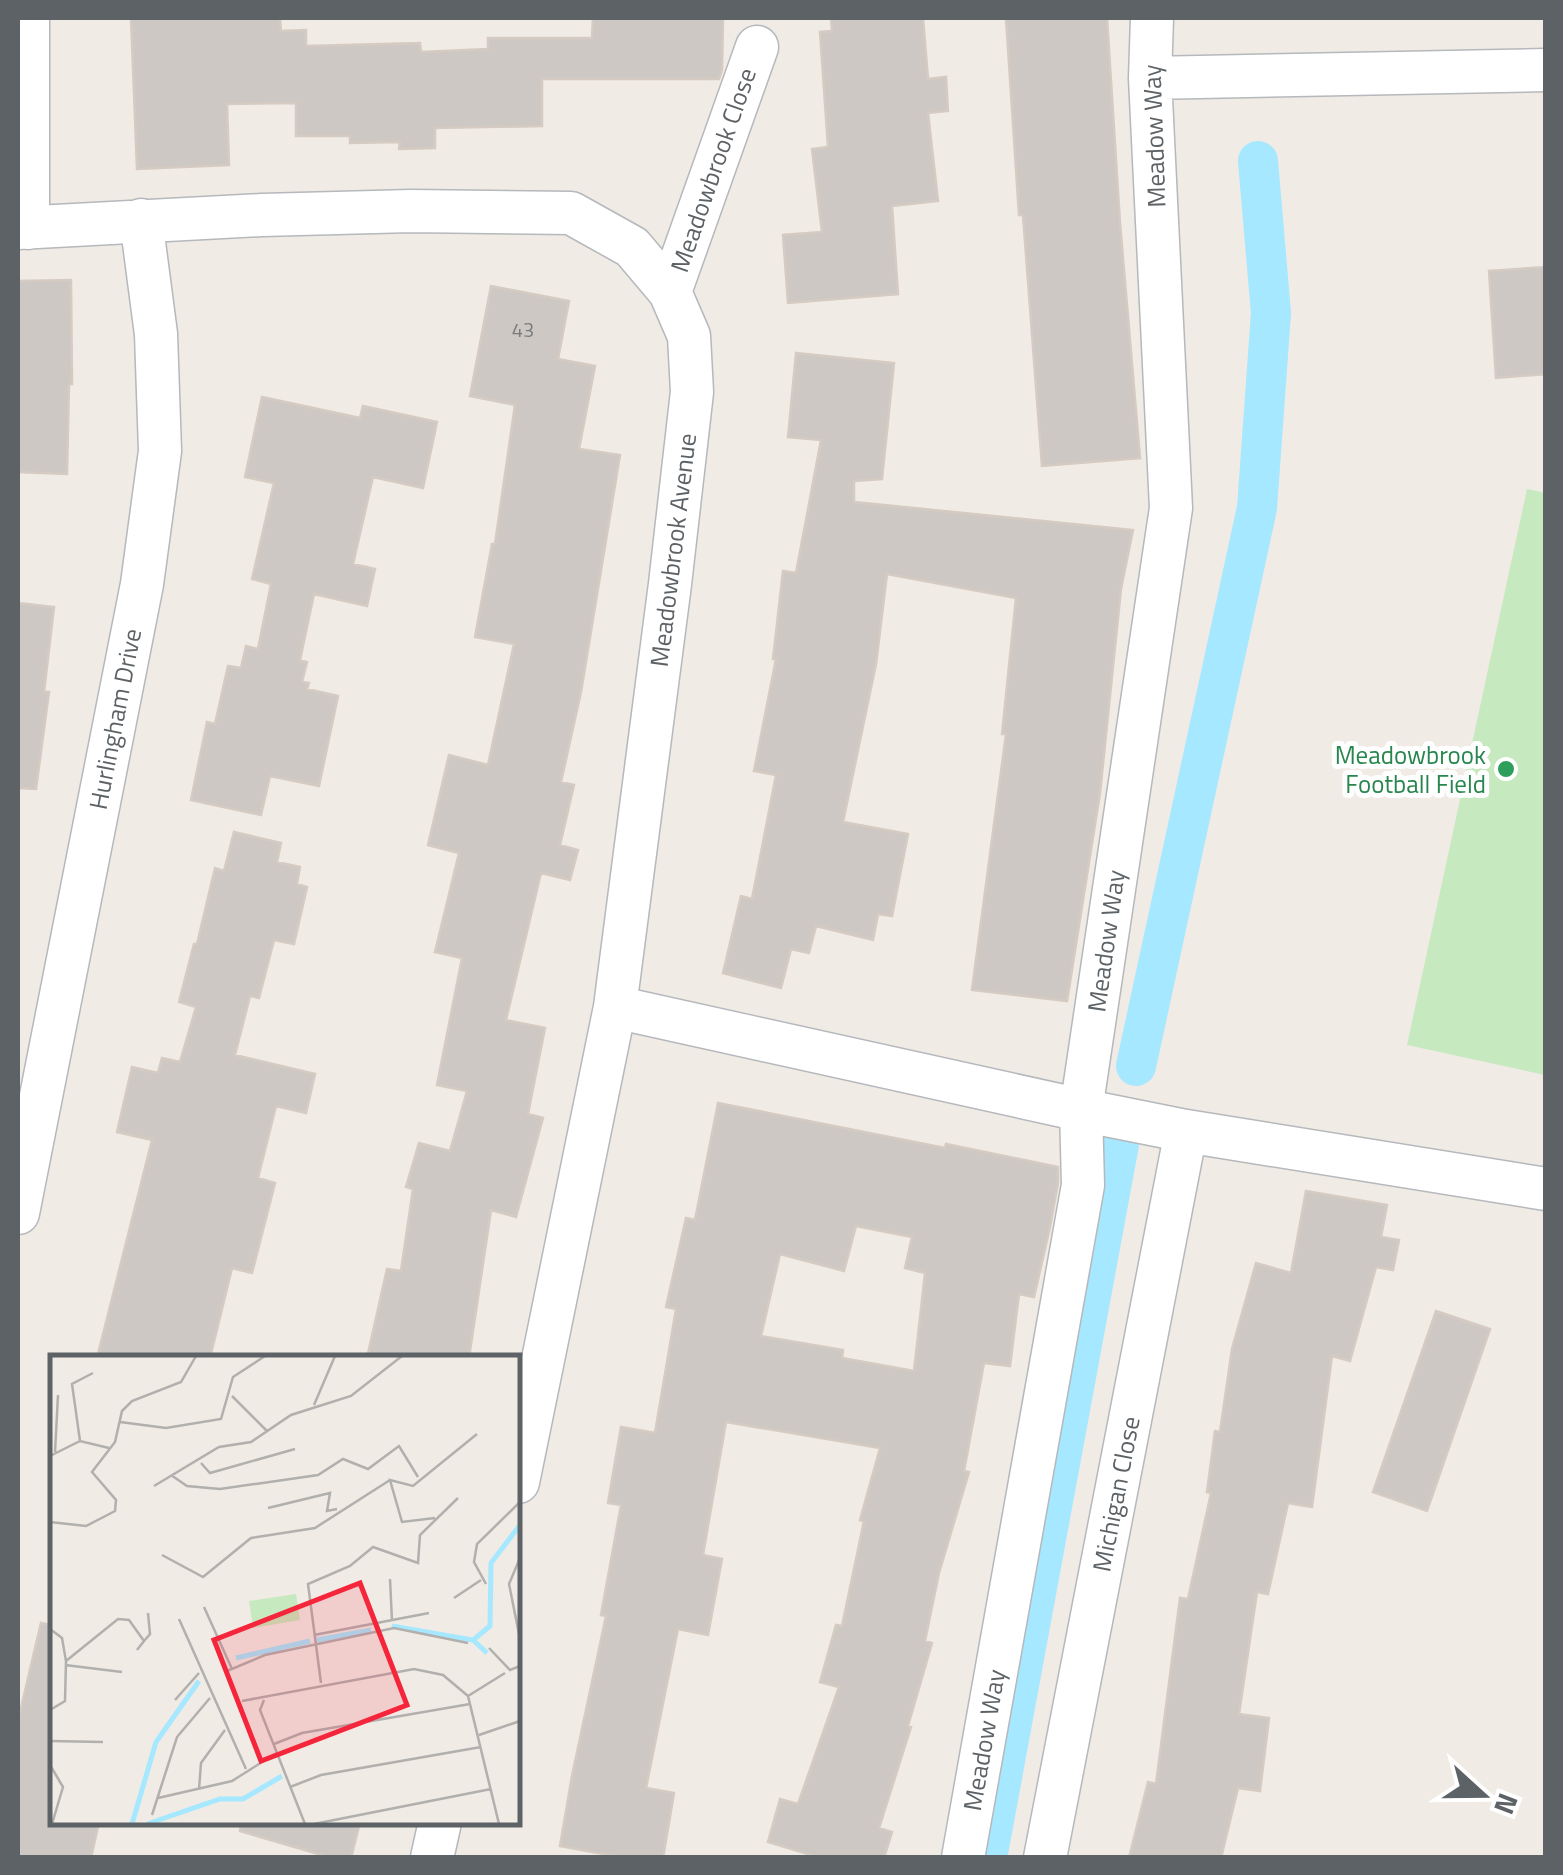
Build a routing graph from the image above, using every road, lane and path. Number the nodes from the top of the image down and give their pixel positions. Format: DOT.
graph roads {
  1 [pos="28,18"];
  2 [pos="1152,18"];
  3 [pos="756,47"];
  4 [pos="1546,70"];
  5 [pos="1150,78"];
  6 [pos="142,220"];
  7 [pos="23,228"];
  8 [pos="670,292"];
  9 [pos="615,1007"];
  10 [pos="1081,1110"];
  11 [pos="1186,1131"];
  12 [pos="1546,1189"];
  13 [pos="18,1213"];
  14 [pos="520,1472"];
  15 [pos="439,1825"];
  16 [pos="432,1858"];
  17 [pos="963,1858"];
  18 [pos="1045,1858"];
  1 -- 7 [label="street"];
  2 -- 5 [label="street, Meadow Way"];
  3 -- 8 [label="street, Meadowbrook Close"];
  4 -- 5 [label="street"];
  5 -- 10 [label="street, Meadow Way"];
  6 -- 7 [label="street, Meadowbrook Avenue"];
  6 -- 8 [label="street, Meadowbrook Avenue"];
  6 -- 13 [label="street, Hurlingham Drive"];
  8 -- 9 [label="street, Meadowbrook Avenue"];
  9 -- 10 [label="street"];
  9 -- 14 [label="street, Meadowbrook Avenue"];
  10 -- 11 [label="street"];
  10 -- 17 [label="street, Meadow Way"];
  11 -- 12 [label="street"];
  11 -- 18 [label="street, Michigan Close"];
  15 -- 16 [label="street"];
}
